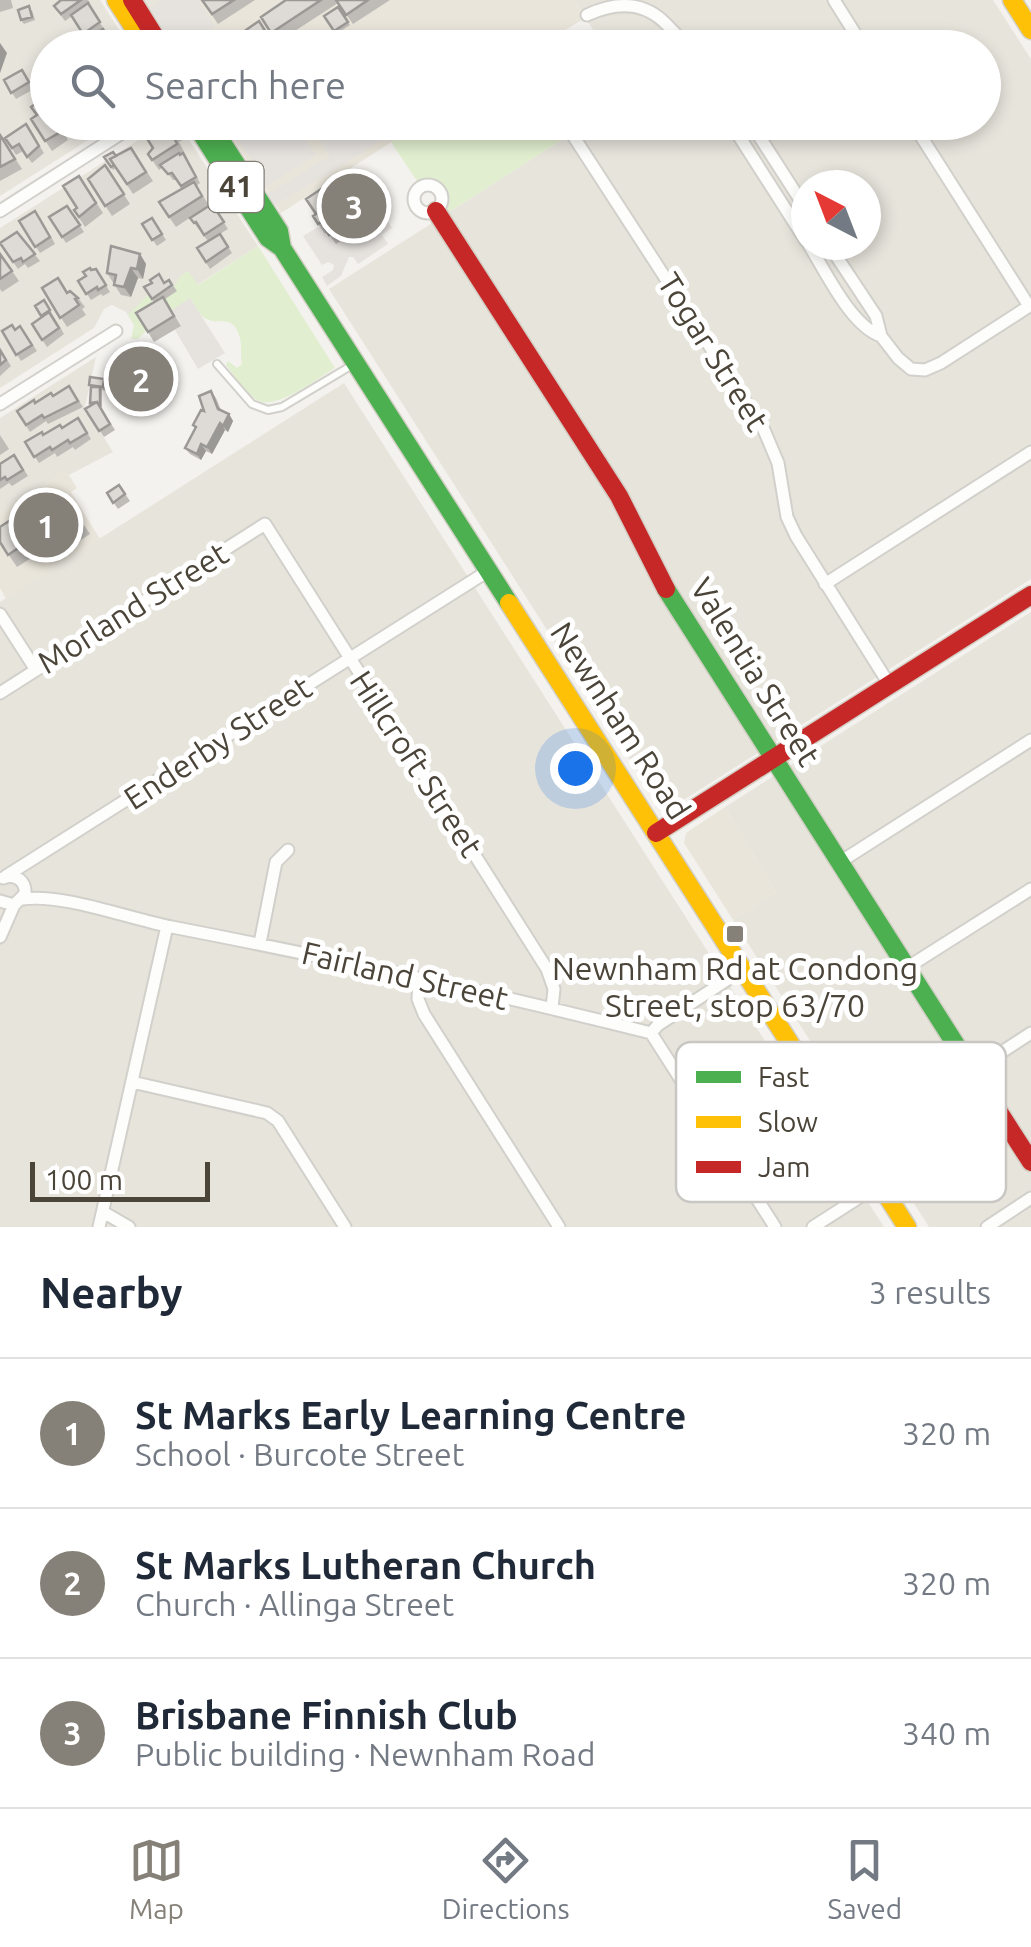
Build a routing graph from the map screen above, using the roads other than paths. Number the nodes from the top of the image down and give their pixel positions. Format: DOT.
graph roads {
  1 [pos="116,0"];
  2 [pos="132,0"];
  3 [pos="834,0"];
  4 [pos="1012,0"];
  5 [pos="587,15"];
  6 [pos="135,30"];
  7 [pos="151,30"];
  8 [pos="672,30"];
  9 [pos="853,30"];
  10 [pos="1031,30"];
  11 [pos="110,140"];
  12 [pos="205,140"];
  13 [pos="221,140"];
  14 [pos="576,140"];
  15 [pos="741,140"];
  16 [pos="762,140"];
  17 [pos="924,140"];
  18 [pos="791,186"];
  19 [pos="0,211"];
  20 [pos="436,211"];
  21 [pos="791,218"];
  22 [pos="282,248"];
  23 [pos="818,260"];
  24 [pos="840,260"];
  25 [pos="1030,305"];
  26 [pos="116,331"];
  27 [pos="882,336"];
  28 [pos="355,363"];
  29 [pos="217,364"];
  30 [pos="0,404"];
  31 [pos="1031,452"];
  32 [pos="265,524"];
  33 [pos="488,571"];
  34 [pos="825,584"];
  35 [pos="1031,594"];
  36 [pos="0,614"];
  37 [pos="349,659"];
  38 [pos="36,670"];
  39 [pos="889,684"];
  40 [pos="0,693"];
  41 [pos="1031,740"];
  42 [pos="774,759"];
  43 [pos="656,834"];
  44 [pos="288,850"];
  45 [pos="49,851"];
  46 [pos="840,862"];
  47 [pos="3,878"];
  48 [pos="24,884"];
  49 [pos="1031,889"];
  50 [pos="51,898"];
  51 [pos="0,901"];
  52 [pos="18,902"];
  53 [pos="167,926"];
  54 [pos="0,935"];
  55 [pos="260,943"];
  56 [pos="908,968"];
  57 [pos="742,970"];
  58 [pos="419,980"];
  59 [pos="552,1008"];
  60 [pos="651,1033"];
  61 [pos="1031,1033"];
  62 [pos="788,1042"];
  63 [pos="956,1042"];
  64 [pos="1006,1049"];
  65 [pos="676,1072"];
  66 [pos="132,1082"];
  67 [pos="1006,1122"];
  68 [pos="1031,1162"];
  69 [pos="1031,1198"];
  70 [pos="759,1202"];
  71 [pos="852,1202"];
  72 [pos="891,1202"];
  73 [pos="103,1212"];
  74 [pos="99,1227"];
  75 [pos="128,1227"];
  76 [pos="345,1227"];
  77 [pos="559,1227"];
  78 [pos="775,1227"];
  79 [pos="813,1227"];
  80 [pos="906,1227"];
  81 [pos="987,1227"];
  1 -- 6 [label="street"];
  2 -- 7 [label="street"];
  3 -- 9 [label="street"];
  4 -- 10 [label="street"];
  5 -- 8 [label="street"];
  11 -- 19 [label="street"];
  12 -- 22 [label="street, Newnham Road / 41"];
  13 -- 22 [label="street, Newnham Road / 41"];
  14 -- 34 [label="street, Togar Street"];
  15 -- 21 [label="street"];
  16 -- 18 [label="street"];
  17 -- 25 [label="street"];
  20 -- 42 [label="street, Valentia Street"];
  22 -- 28 [label="street, Newnham Road / 41"];
  23 -- 27 [label="street"];
  24 -- 27 [label="street"];
  25 -- 27 [label="street"];
  26 -- 30 [label="street"];
  28 -- 29 [label="lane"];
  28 -- 33 [label="street, Newnham Road / 41"];
  31 -- 34 [label="street"];
  32 -- 37 [label="street, Hillcroft Street"];
  32 -- 38 [label="street, Morland Street"];
  33 -- 37 [label="street, Enderby Street"];
  33 -- 43 [label="street, Newnham Road / 41"];
  34 -- 39 [label="street, Togar Street"];
  35 -- 39 [label="street"];
  36 -- 38 [label="street"];
  37 -- 45 [label="street, Enderby Street"];
  37 -- 59 [label="street, Hillcroft Street"];
  38 -- 40 [label="street, Morland Street"];
  39 -- 42 [label="street"];
  41 -- 46 [label="street"];
  42 -- 43 [label="street"];
  42 -- 46 [label="street, Valentia Street"];
  43 -- 57 [label="street, Newnham Road / 41"];
  44 -- 55 [label="street"];
  45 -- 47 [label="street, Enderby Street"];
  45 -- 48 [label="street, Enderby Street"];
  46 -- 56 [label="street, Valentia Street"];
  47 -- 48 [label="street, Fairland Street"];
  48 -- 50 [label="street, Fairland Street"];
  48 -- 52 [label="street"];
  49 -- 56 [label="street"];
  50 -- 52 [label="street, Fairland Street"];
  50 -- 53 [label="street, Fairland Street"];
  51 -- 52 [label="street, Fairland Street"];
  52 -- 54 [label="street"];
  53 -- 55 [label="street, Fairland Street"];
  53 -- 66 [label="street"];
  55 -- 58 [label="street, Fairland Street"];
  56 -- 63 [label="street, Valentia Street"];
  57 -- 60 [label="street"];
  57 -- 62 [label="street, Newnham Road / 41"];
  58 -- 59 [label="street, Fairland Street"];
  58 -- 77 [label="street"];
  59 -- 60 [label="street, Fairland Street"];
  60 -- 65 [label="street"];
  61 -- 64 [label="street"];
  66 -- 73 [label="street"];
  66 -- 76 [label="street"];
  67 -- 68 [label="street, Valentia Street"];
  69 -- 81 [label="street"];
  70 -- 78 [label="street"];
  71 -- 79 [label="street"];
  72 -- 80 [label="street, Newnham Road / 41"];
  73 -- 74 [label="street"];
  73 -- 75 [label="street"];
}
